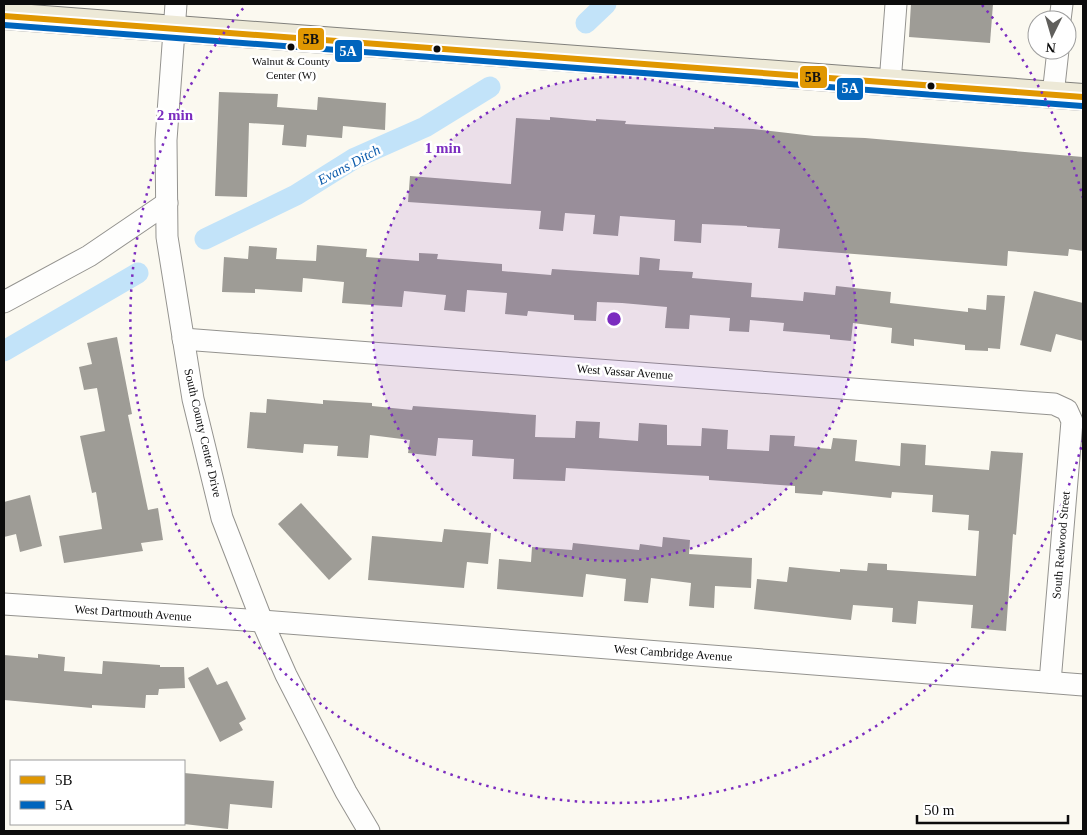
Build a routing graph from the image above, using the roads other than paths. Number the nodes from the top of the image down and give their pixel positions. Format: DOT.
graph roads {
  1 [pos="896,4"];
  2 [pos="4,16"];
  3 [pos="175,16"];
  4 [pos="1057,60"];
  5 [pos="890,82"];
  6 [pos="1053,95"];
  7 [pos="1083,97"];
  8 [pos="167,202"];
  9 [pos="4,302"];
  10 [pos="183,339"];
  11 [pos="1067,410"];
  12 [pos="4,604"];
  13 [pos="262,621"];
  14 [pos="1050,682"];
  15 [pos="1083,685"];
  16 [pos="369,831"];
  1 -- 5 [label="street"];
  2 -- 3 [label="main road"];
  3 -- 5 [label="main road"];
  3 -- 8 [label="street, South County Center Drive"];
  4 -- 6 [label="street"];
  5 -- 6 [label="main road"];
  6 -- 7 [label="main road"];
  8 -- 9 [label="street"];
  8 -- 10 [label="street, South County Center Drive"];
  10 -- 11 [label="street, West Vassar Avenue"];
  10 -- 13 [label="street, South County Center Drive"];
  11 -- 14 [label="street, South Redwood Street"];
  12 -- 13 [label="street, West Dartmouth Avenue"];
  13 -- 14 [label="street, West Cambridge Avenue"];
  13 -- 16 [label="street, South County Center Drive"];
  14 -- 15 [label="street, West Cambridge Avenue"];
}
